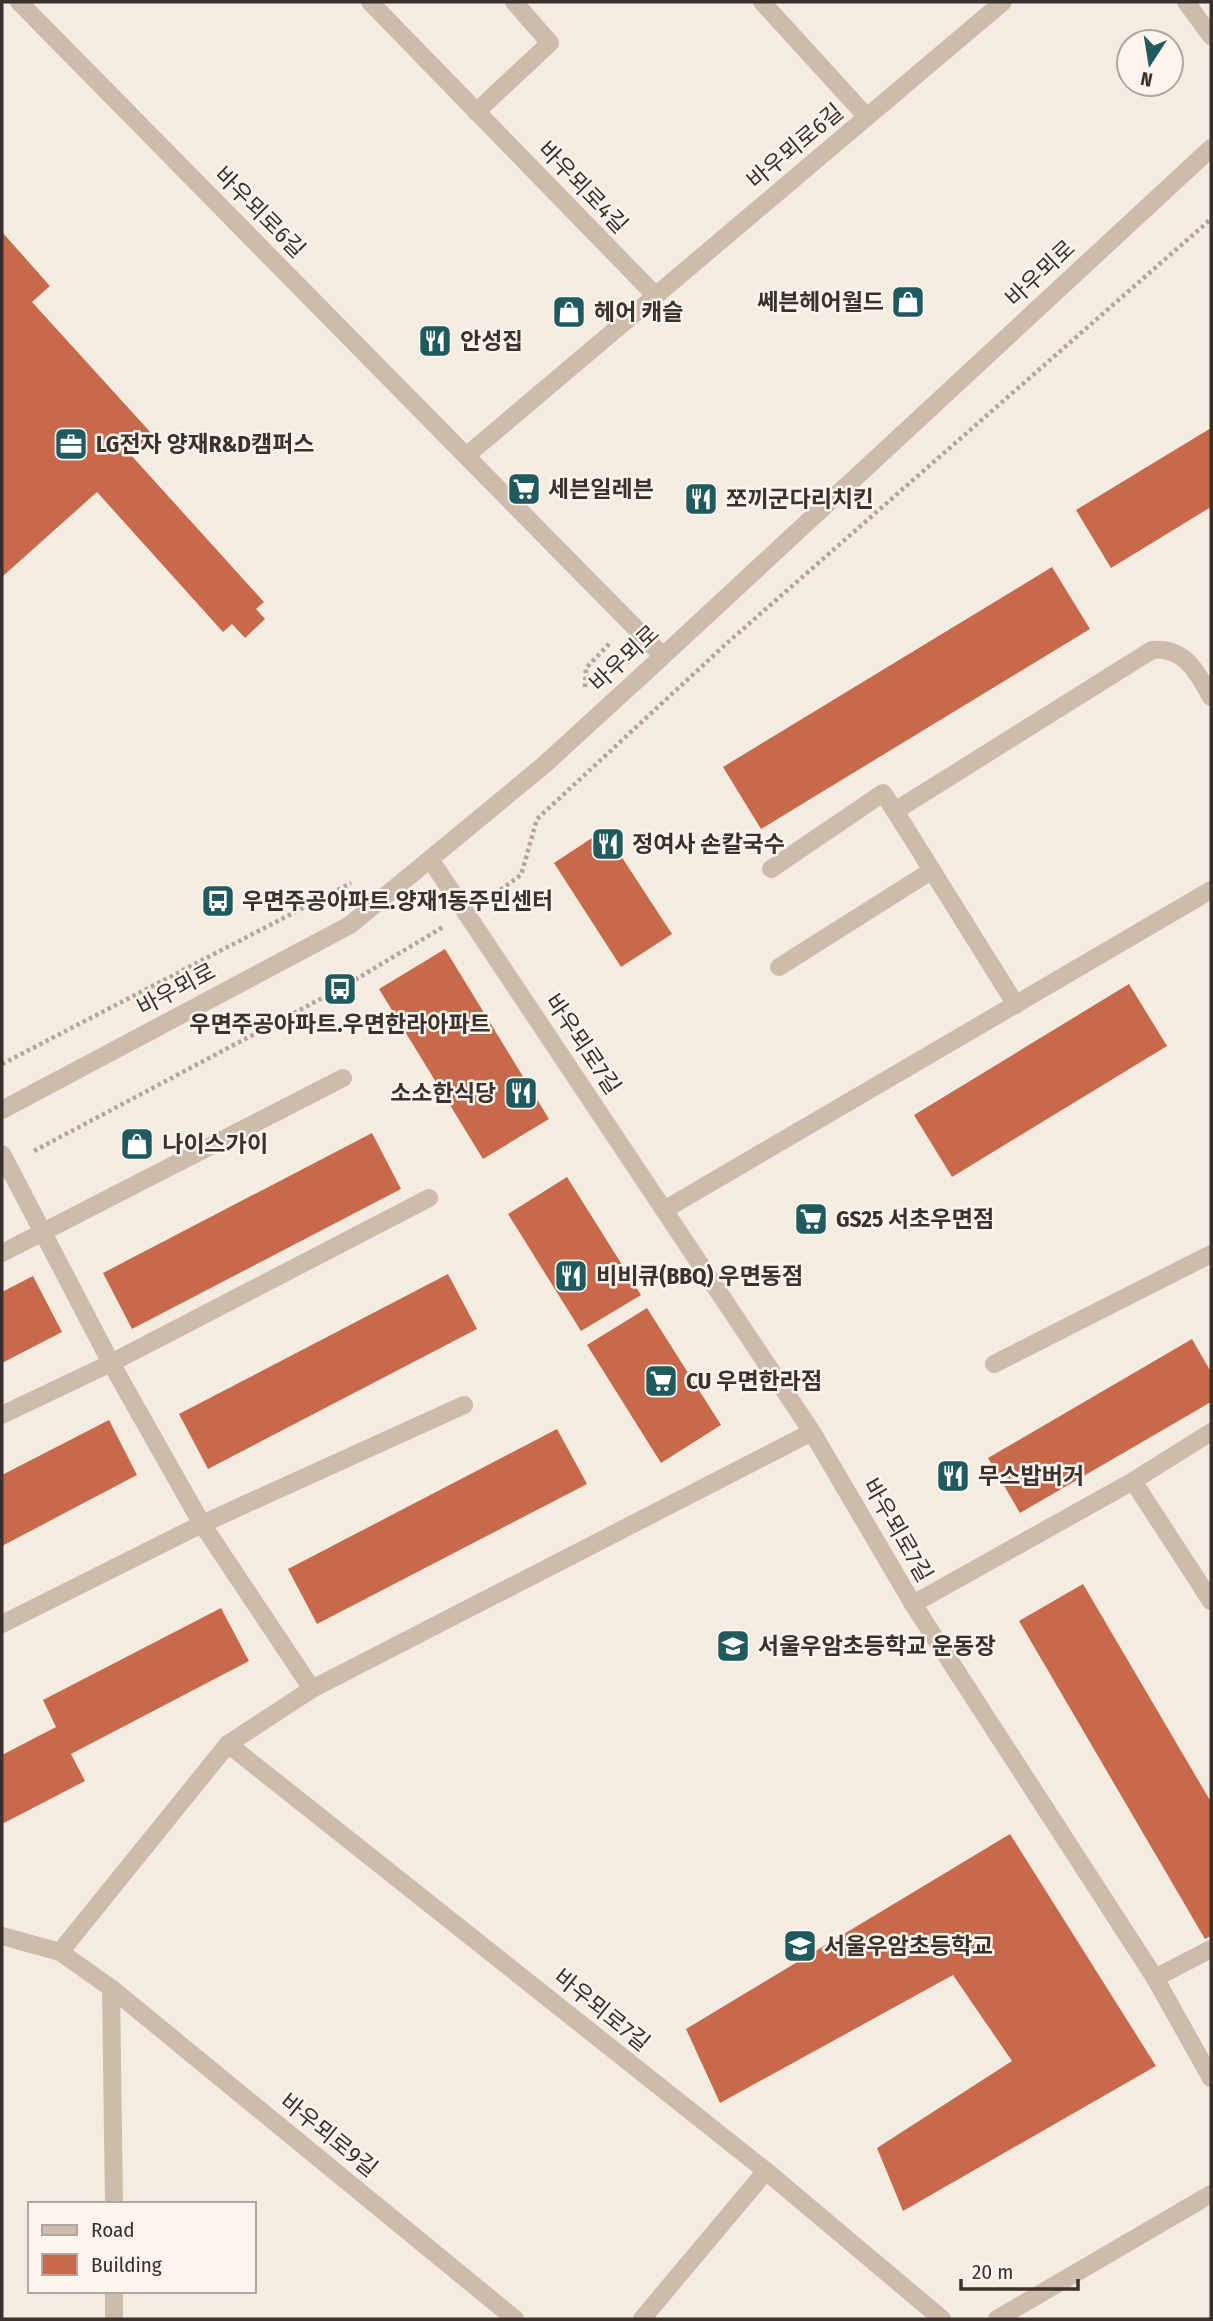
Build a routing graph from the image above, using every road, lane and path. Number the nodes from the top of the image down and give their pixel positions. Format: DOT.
graph roads {
  1 [pos="19,2"];
  2 [pos="370,2"];
  3 [pos="514,2"];
  4 [pos="762,2"];
  5 [pos="1003,2"];
  6 [pos="1186,2"];
  7 [pos="1211,36"];
  8 [pos="476,112"];
  9 [pos="867,117"];
  10 [pos="1211,148"];
  11 [pos="1211,219"];
  12 [pos="656,296"];
  13 [pos="466,456"];
  14 [pos="663,656"];
  15 [pos="1211,697"];
  16 [pos="895,811"];
  17 [pos="430,859"];
  18 [pos="771,869"];
  19 [pos="931,871"];
  20 [pos="1211,890"];
  21 [pos="467,914"];
  22 [pos="779,967"];
  23 [pos="1016,1005"];
  24 [pos="343,1078"];
  25 [pos="2,1110"];
  26 [pos="5,1159"];
  27 [pos="429,1198"];
  28 [pos="664,1210"];
  29 [pos="45,1234"];
  30 [pos="2,1253"];
  31 [pos="1211,1254"];
  32 [pos="111,1363"];
  33 [pos="994,1364"];
  34 [pos="464,1405"];
  35 [pos="2,1415"];
  36 [pos="812,1432"];
  37 [pos="1210,1436"];
  38 [pos="1133,1482"];
  39 [pos="202,1524"];
  40 [pos="1211,1601"];
  41 [pos="913,1604"];
  42 [pos="2,1624"];
  43 [pos="312,1689"];
  44 [pos="228,1744"];
  45 [pos="2,1936"];
  46 [pos="1211,1950"];
  47 [pos="60,1952"];
  48 [pos="1154,1978"];
  49 [pos="111,1988"];
  50 [pos="1211,2078"];
  51 [pos="766,2171"];
  52 [pos="1211,2194"];
  53 [pos="114,2202"];
  54 [pos="114,2293"];
  55 [pos="114,2319"];
  56 [pos="515,2319"];
  57 [pos="642,2319"];
  58 [pos="942,2319"];
  59 [pos="997,2319"];
  1 -- 13 [label="street, 바우뫼로6길"];
  2 -- 8 [label="street, 바우뫼로4길"];
  3 -- 8 [label="street"];
  4 -- 9 [label="street, 바우뫼로6길"];
  5 -- 9 [label="street, 바우뫼로6길"];
  6 -- 7 [label="street"];
  8 -- 12 [label="street, 바우뫼로4길"];
  9 -- 12 [label="street, 바우뫼로6길"];
  10 -- 14 [label="street, 바우뫼로"];
  11 -- 21 [label="path"];
  12 -- 13 [label="street, 바우뫼로6길"];
  13 -- 14 [label="street, 바우뫼로6길"];
  14 -- 17 [label="street, 바우뫼로"];
  15 -- 16 [label="street"];
  16 -- 18 [label="street"];
  16 -- 19 [label="street"];
  17 -- 21 [label="street, 바우뫼로7길"];
  17 -- 25 [label="street, 바우뫼로"];
  19 -- 22 [label="street"];
  19 -- 23 [label="street"];
  20 -- 23 [label="street"];
  21 -- 26 [label="path"];
  21 -- 28 [label="street, 바우뫼로7길"];
  23 -- 28 [label="street"];
  24 -- 29 [label="street"];
  26 -- 29 [label="street"];
  27 -- 32 [label="street"];
  28 -- 36 [label="street, 바우뫼로7길"];
  29 -- 30 [label="street"];
  29 -- 32 [label="street"];
  31 -- 33 [label="street"];
  32 -- 35 [label="street"];
  32 -- 39 [label="street"];
  34 -- 39 [label="street"];
  36 -- 41 [label="street, 바우뫼로7길"];
  36 -- 43 [label="street"];
  37 -- 38 [label="street"];
  38 -- 40 [label="street"];
  38 -- 41 [label="street"];
  39 -- 42 [label="street"];
  39 -- 43 [label="street"];
  41 -- 48 [label="street, 바우뫼로7길"];
  43 -- 44 [label="street"];
  44 -- 47 [label="street"];
  44 -- 51 [label="street, 바우뫼로7길"];
  45 -- 47 [label="street, 바우뫼로9길"];
  46 -- 48 [label="street"];
  47 -- 49 [label="street, 바우뫼로9길"];
  48 -- 50 [label="street, 바우뫼로7길"];
  49 -- 53 [label="street"];
  49 -- 56 [label="street, 바우뫼로9길"];
  51 -- 57 [label="street"];
  51 -- 58 [label="street, 바우뫼로7길"];
  52 -- 59 [label="street"];
  54 -- 55 [label="street"];
}
